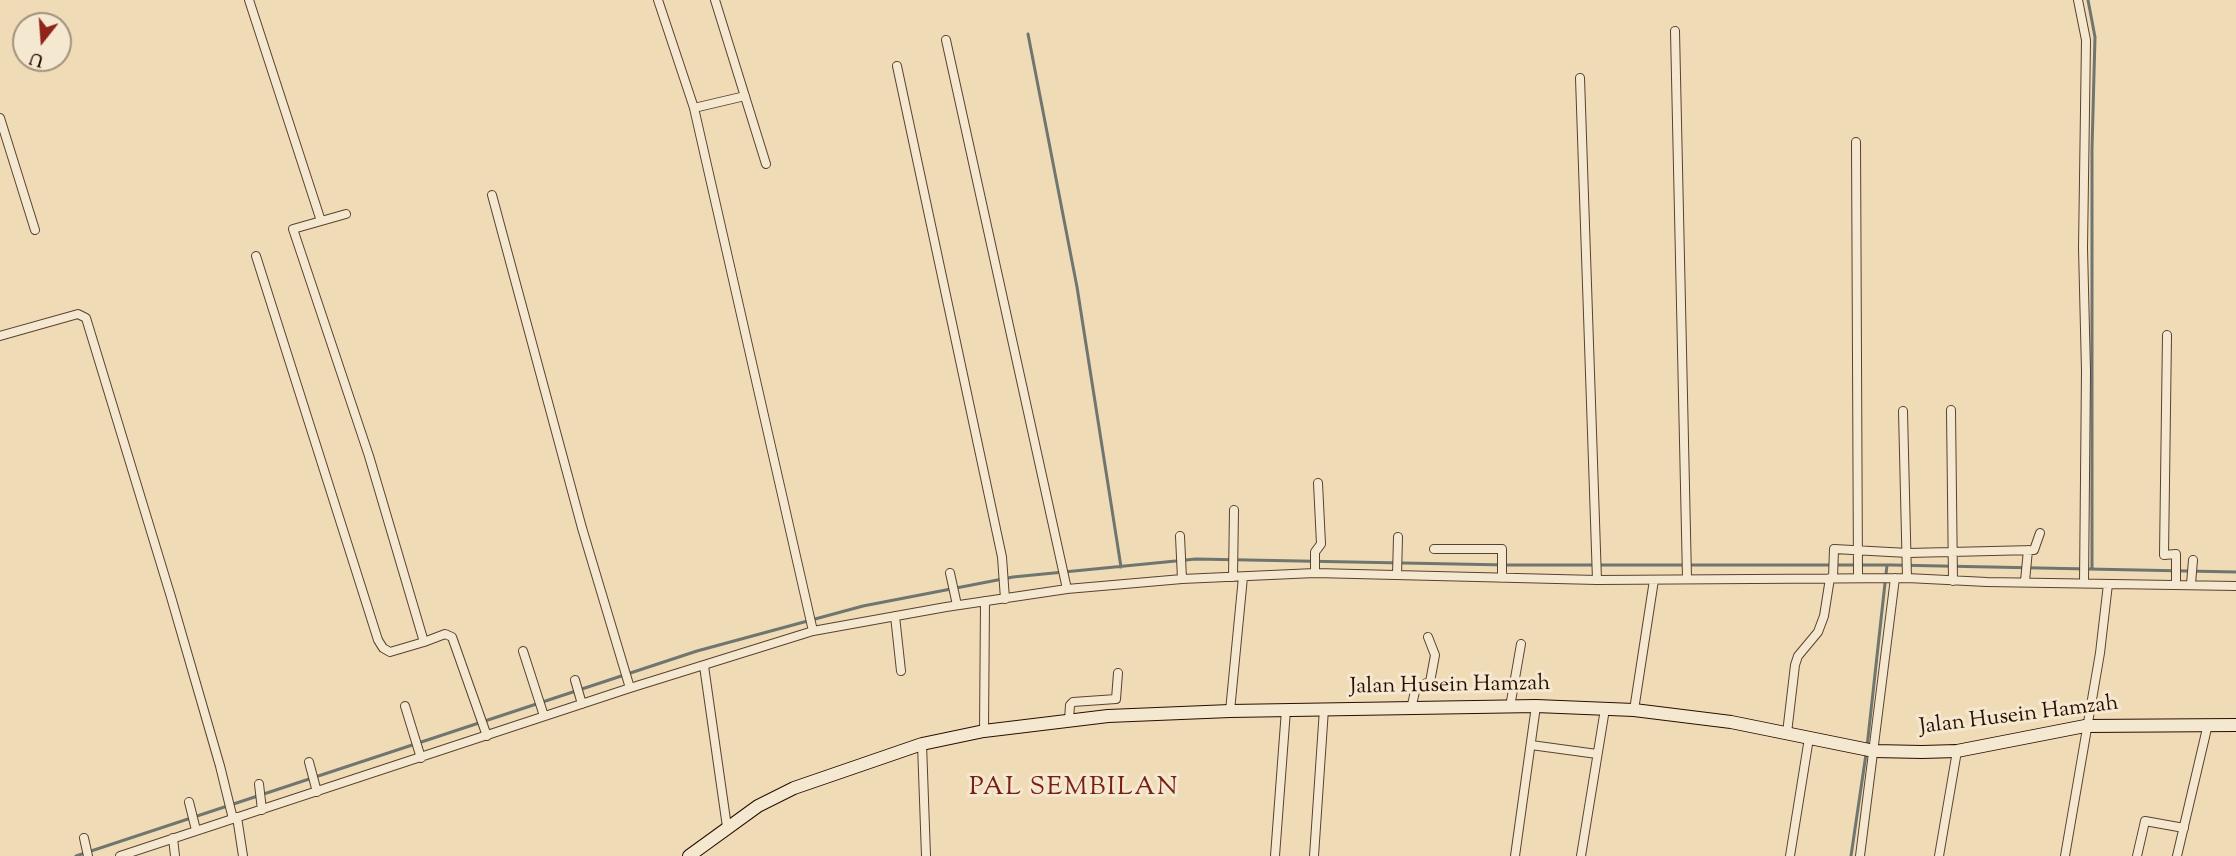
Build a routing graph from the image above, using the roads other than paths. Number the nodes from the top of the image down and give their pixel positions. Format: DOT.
graph roads {
  1 [pos="249,0"];
  2 [pos="658,0"];
  3 [pos="715,0"];
  4 [pos="2078,0"];
  5 [pos="1675,31"];
  6 [pos="946,40"];
  7 [pos="897,66"];
  8 [pos="1580,78"];
  9 [pos="745,96"];
  10 [pos="694,108"];
  11 [pos="0,118"];
  12 [pos="1856,142"];
  13 [pos="766,164"];
  14 [pos="492,195"];
  15 [pos="346,214"];
  16 [pos="321,221"];
  17 [pos="35,230"];
  18 [pos="256,256"];
  19 [pos="2168,335"];
  20 [pos="0,336"];
  21 [pos="1951,410"];
  22 [pos="1904,411"];
  23 [pos="1318,483"];
  24 [pos="1234,510"];
  25 [pos="2040,533"];
  26 [pos="1180,536"];
  27 [pos="1398,537"];
  28 [pos="1434,549"];
  29 [pos="1860,552"];
  30 [pos="2028,552"];
  31 [pos="1908,554"];
  32 [pos="1952,556"];
  33 [pos="2193,562"];
  34 [pos="1315,570"];
  35 [pos="1397,572"];
  36 [pos="950,573"];
  37 [pos="1236,575"];
  38 [pos="1501,575"];
  39 [pos="1181,576"];
  40 [pos="1597,576"];
  41 [pos="1687,576"];
  42 [pos="1832,576"];
  43 [pos="1858,577"];
  44 [pos="1891,578"];
  45 [pos="1907,578"];
  46 [pos="2085,579"];
  47 [pos="1654,580"];
  48 [pos="1953,580"];
  49 [pos="2025,581"];
  50 [pos="2191,582"];
  51 [pos="2108,584"];
  52 [pos="2176,584"];
  53 [pos="2236,586"];
  54 [pos="1067,587"];
  55 [pos="1005,597"];
  56 [pos="985,601"];
  57 [pos="957,604"];
  58 [pos="895,616"];
  59 [pos="813,631"];
  60 [pos="1428,637"];
  61 [pos="424,642"];
  62 [pos="1521,644"];
  63 [pos="523,651"];
  64 [pos="704,666"];
  65 [pos="901,670"];
  66 [pos="1118,673"];
  67 [pos="575,680"];
  68 [pos="630,688"];
  69 [pos="581,700"];
  70 [pos="405,706"];
  71 [pos="1536,706"];
  72 [pos="1510,707"];
  73 [pos="1324,709"];
  74 [pos="1411,709"];
  75 [pos="1605,709"];
  76 [pos="1286,710"];
  77 [pos="1634,710"];
  78 [pos="1230,711"];
  79 [pos="544,714"];
  80 [pos="1070,720"];
  81 [pos="2208,724"];
  82 [pos="2236,725"];
  83 [pos="2085,726"];
  84 [pos="984,731"];
  85 [pos="485,732"];
  86 [pos="1787,733"];
  87 [pos="1809,738"];
  88 [pos="922,744"];
  89 [pos="1531,746"];
  90 [pos="1869,750"];
  91 [pos="1957,751"];
  92 [pos="1597,754"];
  93 [pos="420,755"];
  94 [pos="309,765"];
  95 [pos="260,787"];
  96 [pos="316,791"];
  97 [pos="189,805"];
  98 [pos="262,808"];
  99 [pos="234,817"];
  100 [pos="195,827"];
  101 [pos="727,827"];
  102 [pos="2184,828"];
  103 [pos="173,838"];
  104 [pos="85,841"];
  105 [pos="88,856"];
  106 [pos="120,856"];
  107 [pos="175,856"];
  108 [pos="243,856"];
  109 [pos="689,856"];
  110 [pos="926,856"];
  111 [pos="1275,856"];
  112 [pos="1314,856"];
  113 [pos="1515,856"];
  114 [pos="1581,856"];
  115 [pos="1790,856"];
  116 [pos="1860,856"];
  117 [pos="1939,856"];
  118 [pos="2065,856"];
  119 [pos="2137,856"];
  120 [pos="2177,856"];
  1 -- 16 [label="street"];
  2 -- 10 [label="street"];
  3 -- 9 [label="street"];
  4 -- 46 [label="street"];
  5 -- 41 [label="street"];
  6 -- 54 [label="street"];
  7 -- 55 [label="street"];
  8 -- 40 [label="street"];
  9 -- 10 [label="street"];
  9 -- 13 [label="street"];
  10 -- 59 [label="street"];
  11 -- 17 [label="street"];
  12 -- 29 [label="street"];
  14 -- 68 [label="street"];
  15 -- 16 [label="street"];
  16 -- 61 [label="street"];
  18 -- 61 [label="street"];
  19 -- 52 [label="street"];
  20 -- 99 [label="street"];
  21 -- 32 [label="street"];
  22 -- 31 [label="street"];
  23 -- 34 [label="street"];
  24 -- 37 [label="street"];
  25 -- 30 [label="street"];
  26 -- 39 [label="street"];
  27 -- 35 [label="street"];
  28 -- 38 [label="street"];
  29 -- 31 [label="street"];
  29 -- 42 [label="street"];
  29 -- 43 [label="street"];
  30 -- 32 [label="street"];
  30 -- 49 [label="street"];
  31 -- 32 [label="street"];
  31 -- 45 [label="street"];
  32 -- 48 [label="street"];
  33 -- 50 [label="street"];
  34 -- 35 [label="street"];
  34 -- 37 [label="street"];
  35 -- 38 [label="street"];
  36 -- 57 [label="street"];
  37 -- 39 [label="street"];
  37 -- 78 [label="street"];
  38 -- 40 [label="street"];
  39 -- 54 [label="street"];
  40 -- 47 [label="street"];
  41 -- 42 [label="street"];
  41 -- 47 [label="street"];
  42 -- 43 [label="street"];
  42 -- 86 [label="street"];
  43 -- 44 [label="street"];
  44 -- 45 [label="street"];
  44 -- 90 [label="street"];
  45 -- 48 [label="street"];
  46 -- 49 [label="street"];
  46 -- 51 [label="street"];
  47 -- 77 [label="street"];
  48 -- 49 [label="street"];
  50 -- 52 [label="street"];
  50 -- 53 [label="street"];
  51 -- 52 [label="street"];
  51 -- 83 [label="street"];
  54 -- 55 [label="street"];
  55 -- 56 [label="street"];
  56 -- 57 [label="street"];
  56 -- 84 [label="street"];
  57 -- 58 [label="street"];
  58 -- 59 [label="street"];
  58 -- 65 [label="street"];
  59 -- 64 [label="street"];
  60 -- 74 [label="street"];
  61 -- 85 [label="street"];
  62 -- 72 [label="street"];
  63 -- 79 [label="street"];
  64 -- 68 [label="street"];
  64 -- 101 [label="street"];
  66 -- 80 [label="street"];
  67 -- 69 [label="street"];
  68 -- 69 [label="street"];
  69 -- 79 [label="street"];
  70 -- 93 [label="street"];
  71 -- 72 [label="street, Jalan Husein Hamzah"];
  71 -- 75 [label="street, Jalan Husein Hamzah"];
  71 -- 89 [label="street"];
  72 -- 74 [label="street, Jalan Husein Hamzah"];
  73 -- 74 [label="street, Jalan Husein Hamzah"];
  73 -- 76 [label="street, Jalan Husein Hamzah"];
  73 -- 112 [label="street"];
  75 -- 77 [label="street, Jalan Husein Hamzah"];
  75 -- 92 [label="street"];
  76 -- 78 [label="street, Jalan Husein Hamzah"];
  76 -- 111 [label="street"];
  77 -- 86 [label="street, Jalan Husein Hamzah"];
  78 -- 80 [label="street, Jalan Husein Hamzah"];
  79 -- 85 [label="street"];
  80 -- 84 [label="street, Jalan Husein Hamzah"];
  81 -- 82 [label="street, Jalan Husein Hamzah"];
  81 -- 83 [label="street, Jalan Husein Hamzah"];
  81 -- 102 [label="street"];
  83 -- 91 [label="street, Jalan Husein Hamzah"];
  83 -- 118 [label="street"];
  84 -- 88 [label="street, Jalan Husein Hamzah"];
  85 -- 93 [label="street"];
  86 -- 87 [label="street, Jalan Husein Hamzah"];
  87 -- 90 [label="street, Jalan Husein Hamzah"];
  87 -- 115 [label="street"];
  88 -- 101 [label="street, Jalan Husein Hamzah"];
  88 -- 110 [label="street"];
  89 -- 92 [label="street"];
  89 -- 113 [label="street"];
  90 -- 91 [label="street, Jalan Husein Hamzah"];
  90 -- 116 [label="street"];
  91 -- 117 [label="street"];
  92 -- 114 [label="street"];
  93 -- 96 [label="street"];
  94 -- 96 [label="street"];
  95 -- 98 [label="street"];
  96 -- 98 [label="street"];
  97 -- 100 [label="street"];
  98 -- 99 [label="street"];
  99 -- 100 [label="street"];
  99 -- 108 [label="street"];
  100 -- 103 [label="street"];
  101 -- 109 [label="street, Jalan Husein Hamzah"];
  102 -- 119 [label="street"];
  102 -- 120 [label="street"];
  103 -- 106 [label="street"];
  103 -- 107 [label="street"];
  104 -- 105 [label="street"];
}
